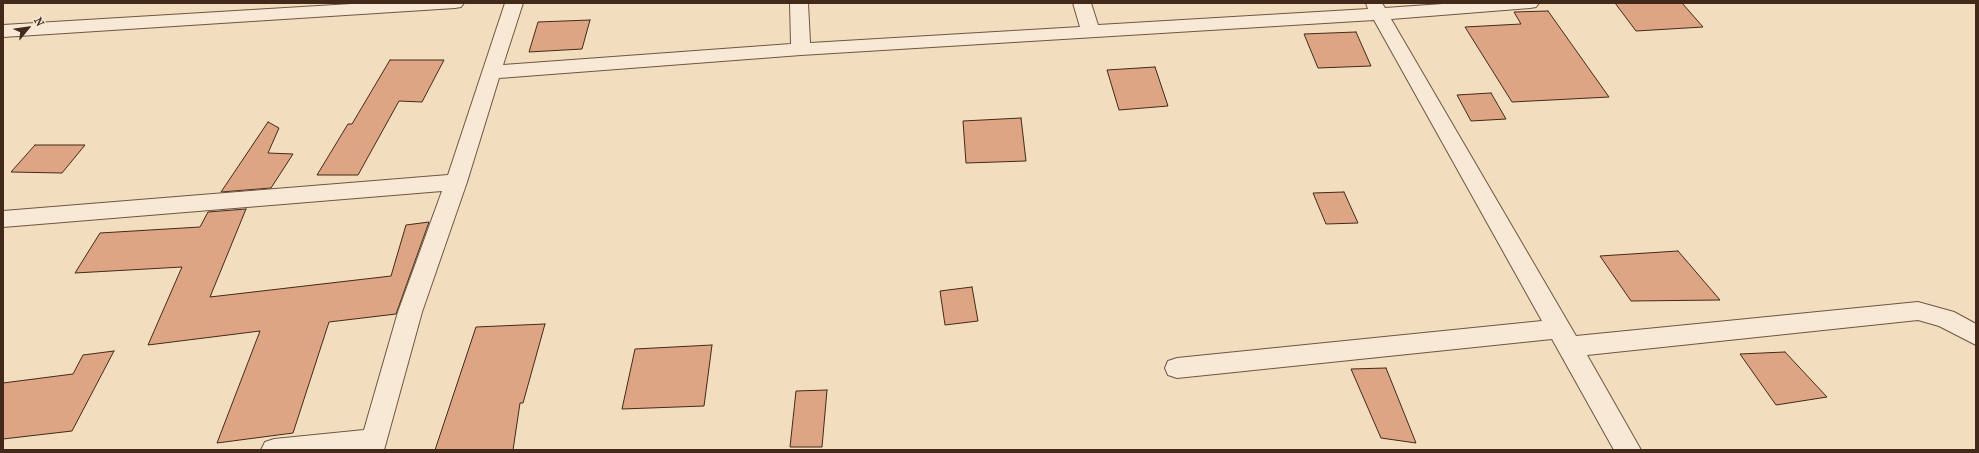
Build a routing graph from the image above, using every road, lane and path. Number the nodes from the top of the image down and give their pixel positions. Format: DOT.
graph roads {
  1 [pos="456,3"];
  2 [pos="514,3"];
  3 [pos="799,3"];
  4 [pos="1082,3"];
  5 [pos="1530,3"];
  6 [pos="1376,9"];
  7 [pos="1090,30"];
  8 [pos="3,31"];
  9 [pos="801,49"];
  10 [pos="492,72"];
  11 [pos="456,182"];
  12 [pos="3,219"];
  13 [pos="1976,336"];
  14 [pos="1563,338"];
  15 [pos="1178,368"];
  16 [pos="373,445"];
  17 [pos="274,450"];
  18 [pos="1628,450"];
  1 -- 8 [label="street"];
  2 -- 10 [label="street"];
  3 -- 9 [label="street"];
  4 -- 7 [label="street"];
  5 -- 6 [label="street"];
  6 -- 7 [label="street"];
  6 -- 14 [label="street"];
  7 -- 9 [label="street"];
  9 -- 10 [label="street"];
  10 -- 11 [label="street"];
  11 -- 12 [label="street"];
  11 -- 16 [label="street"];
  13 -- 14 [label="street"];
  14 -- 15 [label="street"];
  14 -- 18 [label="street"];
  16 -- 17 [label="street"];
}
